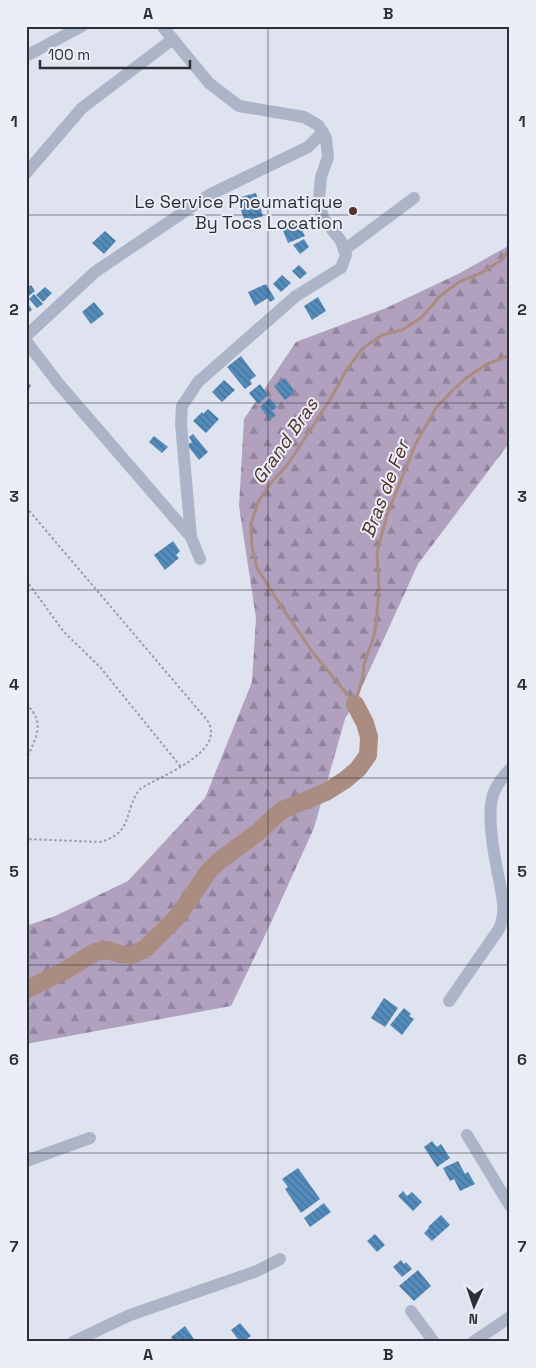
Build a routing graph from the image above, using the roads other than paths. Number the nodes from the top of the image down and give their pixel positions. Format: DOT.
graph roads {
  1 [pos="82,26"];
  2 [pos="162,26"];
  3 [pos="173,40"];
  4 [pos="26,56"];
  5 [pos="323,132"];
  6 [pos="26,172"];
  7 [pos="414,198"];
  8 [pos="344,250"];
  9 [pos="26,336"];
  10 [pos="26,341"];
  11 [pos="191,537"];
  12 [pos="200,559"];
  13 [pos="510,769"];
  14 [pos="449,1001"];
  15 [pos="467,1135"];
  16 [pos="90,1138"];
  17 [pos="26,1161"];
  18 [pos="510,1206"];
  19 [pos="280,1259"];
  20 [pos="411,1311"];
  21 [pos="510,1317"];
  22 [pos="73,1342"];
  23 [pos="434,1342"];
  24 [pos="474,1342"];
  1 -- 4 [label="street"];
  2 -- 3 [label="street"];
  3 -- 5 [label="street"];
  3 -- 6 [label="street"];
  5 -- 8 [label="street"];
  5 -- 9 [label="street"];
  7 -- 8 [label="street"];
  8 -- 11 [label="street"];
  10 -- 11 [label="street"];
  11 -- 12 [label="street"];
  13 -- 14 [label="street"];
  15 -- 18 [label="street"];
  16 -- 17 [label="street"];
  19 -- 22 [label="street"];
  20 -- 23 [label="street"];
  21 -- 24 [label="street"];
}
